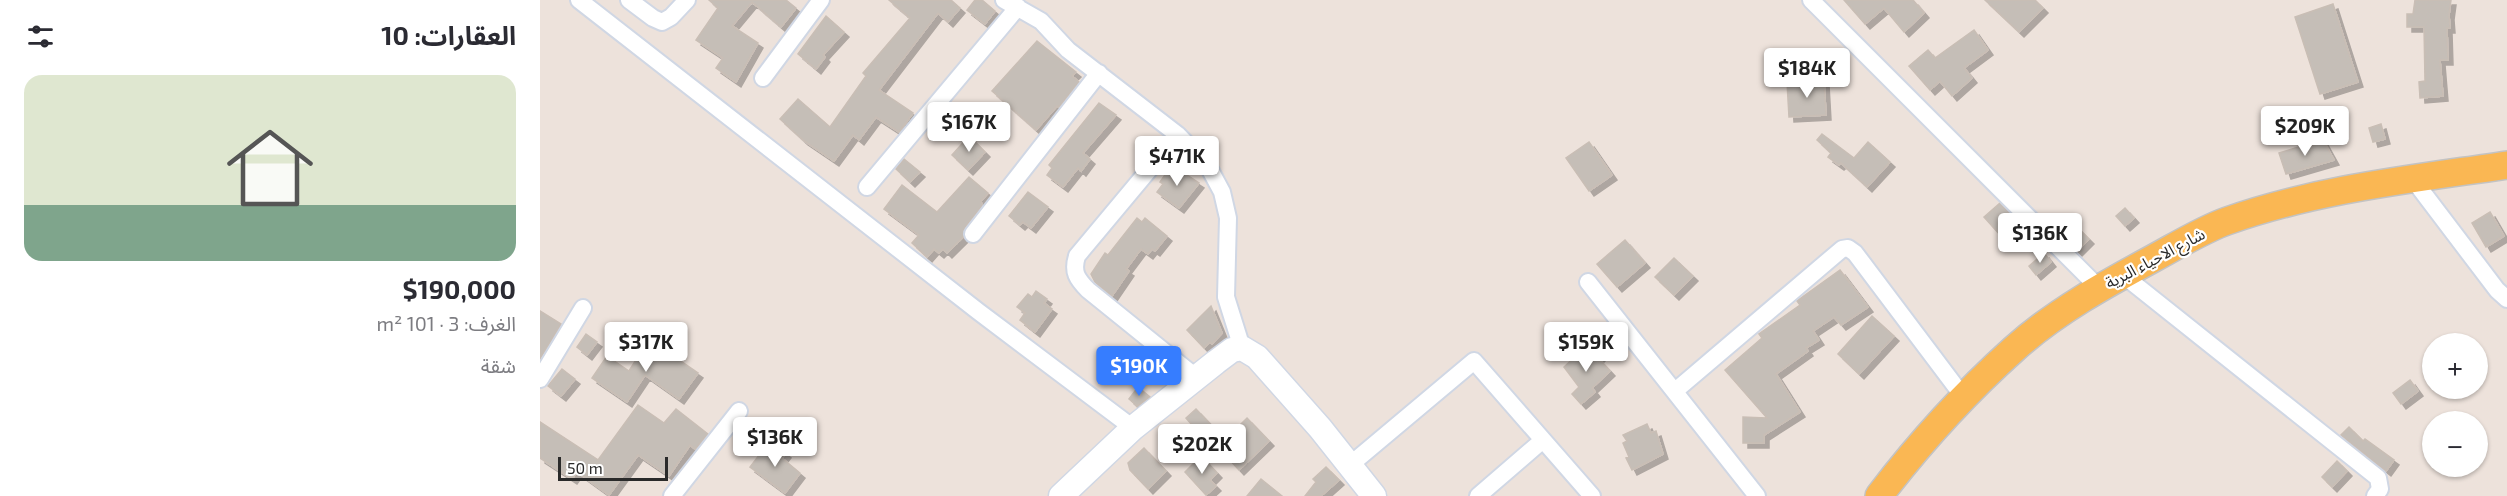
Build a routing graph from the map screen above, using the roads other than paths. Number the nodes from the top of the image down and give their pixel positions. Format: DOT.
graph roads {
  1 [pos="579,0"];
  2 [pos="628,0"];
  3 [pos="687,0"];
  4 [pos="821,0"];
  5 [pos="1811,0"];
  6 [pos="1011,4"];
  7 [pos="1099,73"];
  8 [pos="763,78"];
  9 [pos="1178,135"];
  10 [pos="2507,165"];
  11 [pos="2412,178"];
  12 [pos="867,187"];
  13 [pos="973,234"];
  14 [pos="2123,275"];
  15 [pos="1588,282"];
  16 [pos="2099,288"];
  17 [pos="2507,299"];
  18 [pos="582,308"];
  19 [pos="1242,348"];
  20 [pos="1197,378"];
  21 [pos="540,379"];
  22 [pos="1675,391"];
  23 [pos="1965,399"];
  24 [pos="738,411"];
  25 [pos="1133,428"];
  26 [pos="1543,440"];
  27 [pos="1350,465"];
  28 [pos="672,496"];
  29 [pos="1061,496"];
  30 [pos="1374,496"];
  31 [pos="1478,496"];
  32 [pos="1592,496"];
  33 [pos="1757,496"];
  34 [pos="1879,496"];
  35 [pos="2375,496"];
  1 -- 25 [label="street"];
  2 -- 3 [label="street"];
  4 -- 8 [label="street"];
  5 -- 16 [label="street"];
  6 -- 7 [label="street"];
  6 -- 12 [label="street"];
  7 -- 9 [label="street"];
  7 -- 13 [label="street"];
  9 -- 19 [label="street"];
  9 -- 20 [label="street"];
  10 -- 11 [label="main road, شارع الاحياء البرية"];
  11 -- 14 [label="main road, شارع الاحياء البرية"];
  11 -- 17 [label="street"];
  14 -- 16 [label="main road, شارع الاحياء البرية"];
  14 -- 35 [label="street"];
  15 -- 22 [label="street"];
  16 -- 23 [label="main road, شارع الاحياء البرية"];
  18 -- 21 [label="street"];
  19 -- 20 [label="main road"];
  19 -- 27 [label="main road"];
  20 -- 25 [label="main road"];
  22 -- 23 [label="street"];
  22 -- 33 [label="street"];
  23 -- 34 [label="main road, شارع الاحياء البرية"];
  24 -- 28 [label="street"];
  25 -- 29 [label="main road"];
  26 -- 27 [label="street"];
  26 -- 31 [label="street"];
  26 -- 32 [label="street"];
  27 -- 30 [label="main road"];
}
